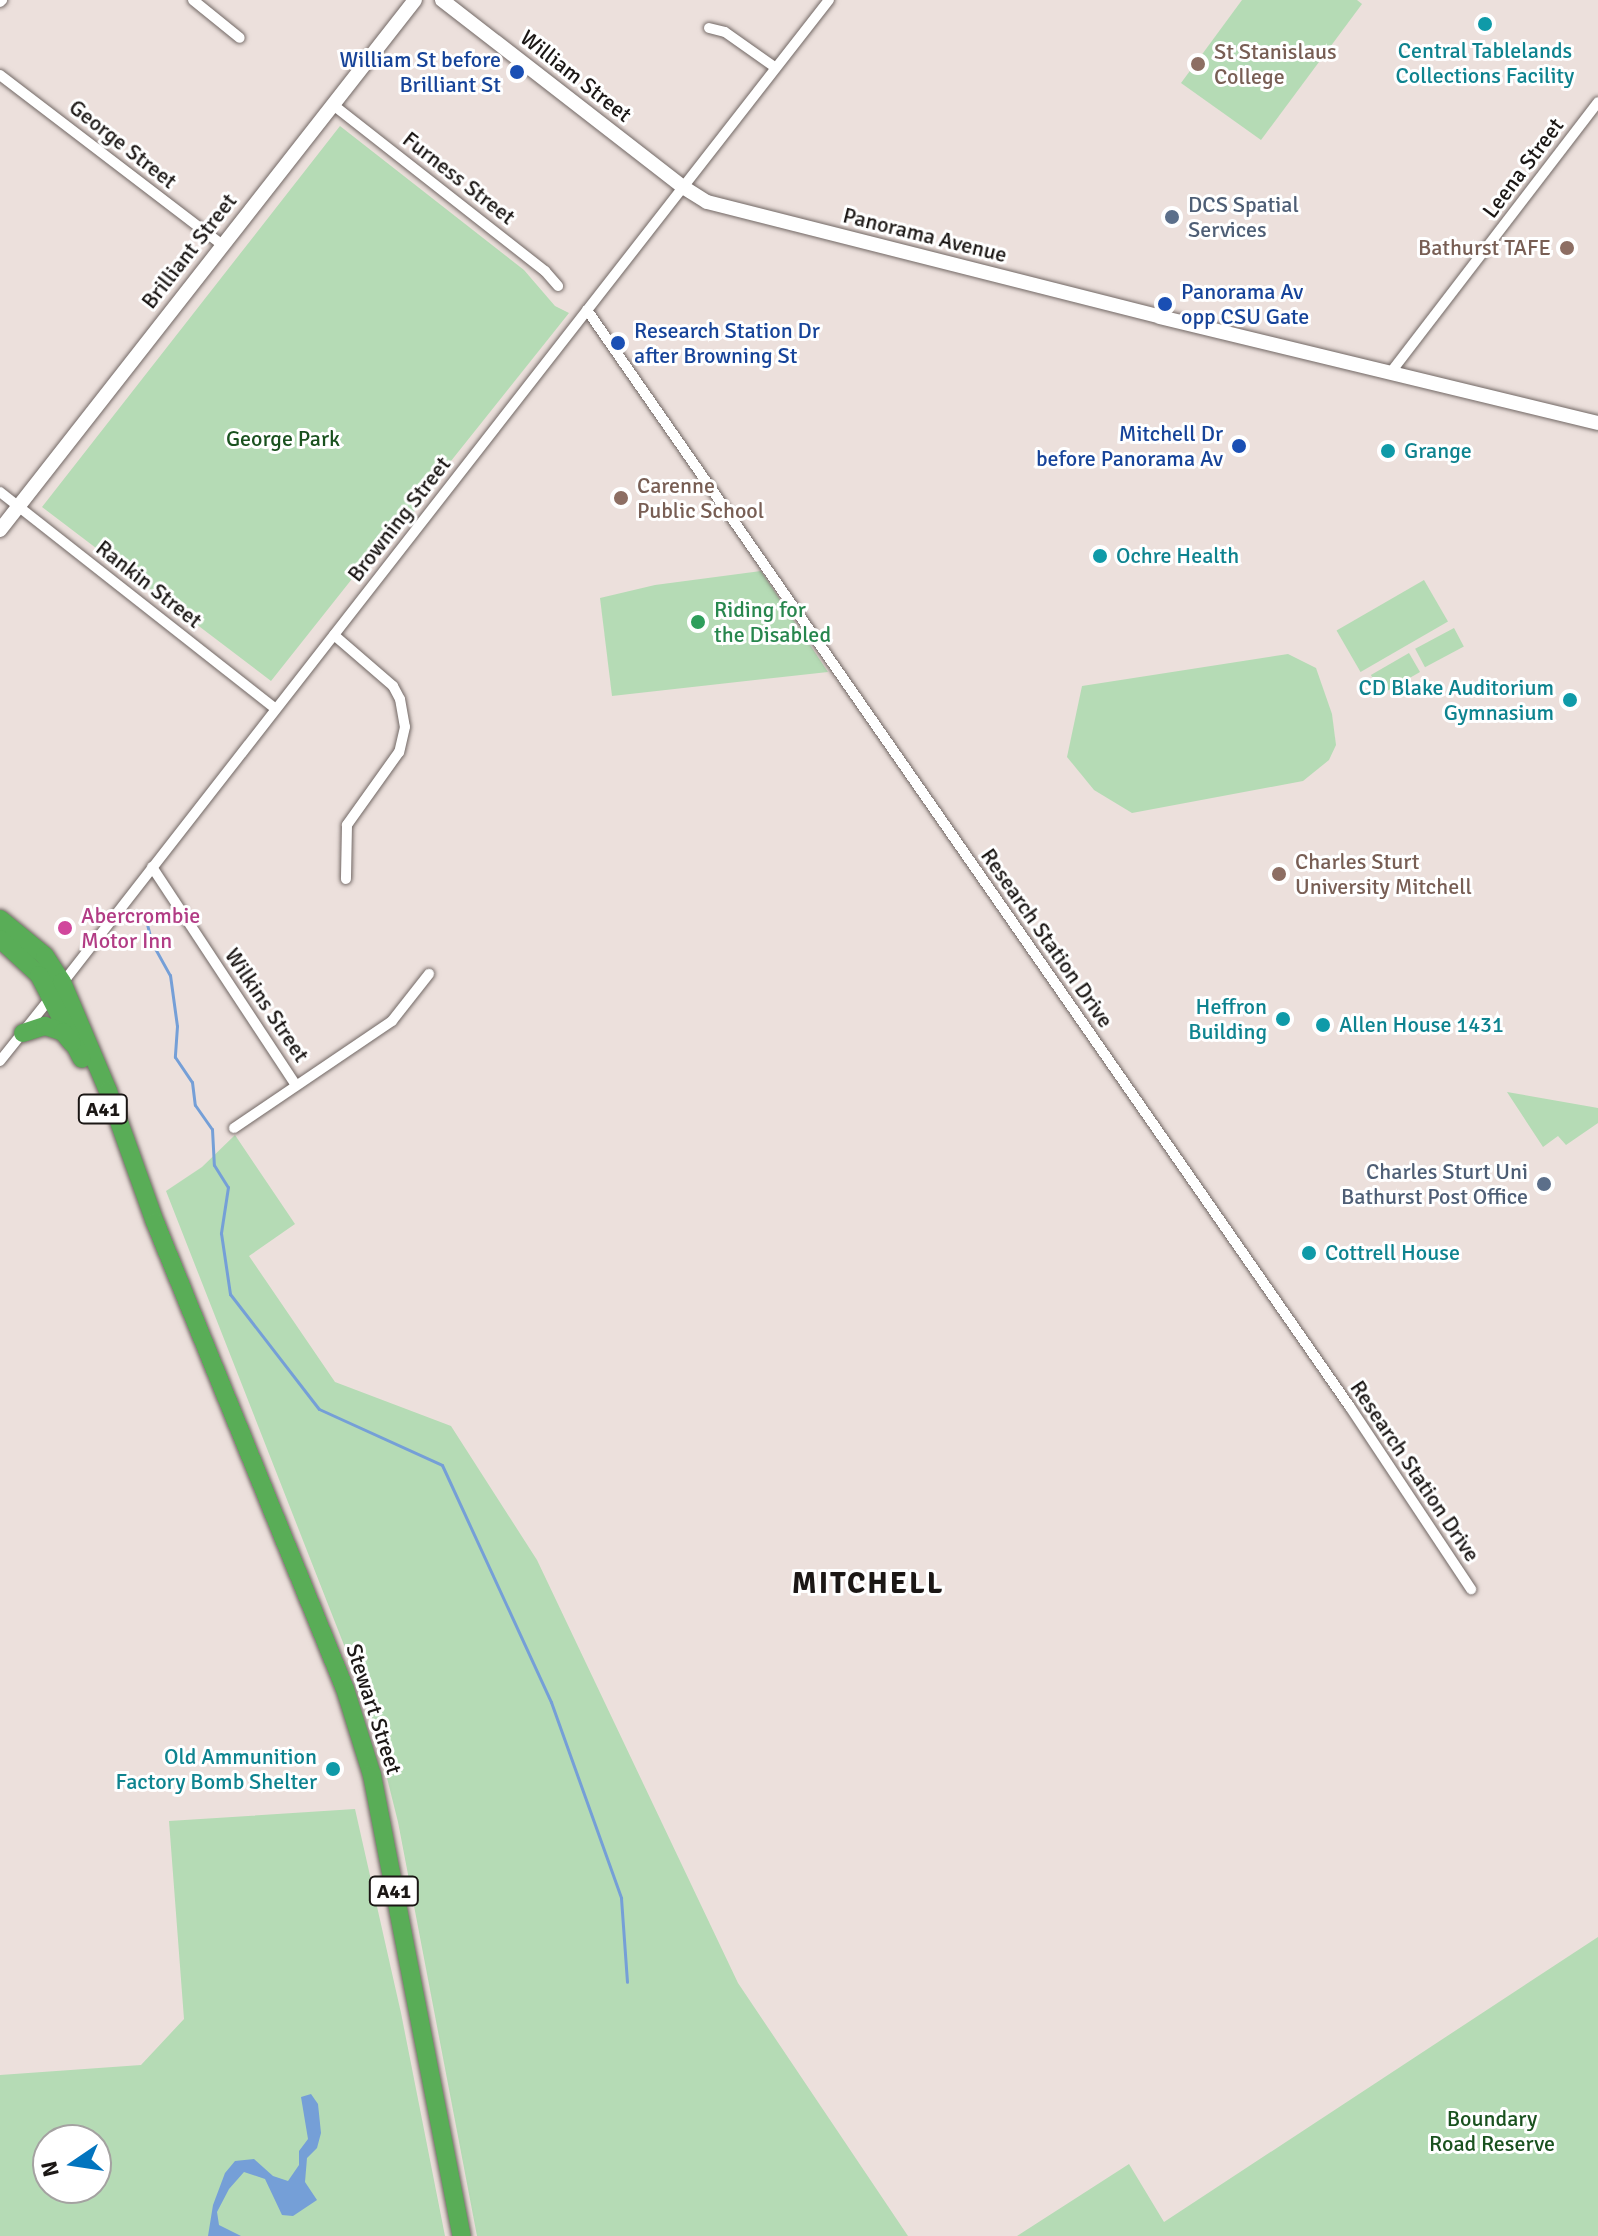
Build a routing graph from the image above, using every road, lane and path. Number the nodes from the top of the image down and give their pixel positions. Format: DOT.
graph roads {
  1 [pos="193,0"];
  2 [pos="415,0"];
  3 [pos="439,0"];
  4 [pos="829,0"];
  5 [pos="709,28"];
  6 [pos="240,38"];
  7 [pos="776,68"];
  8 [pos="0,75"];
  9 [pos="1598,102"];
  10 [pos="332,104"];
  11 [pos="683,187"];
  12 [pos="222,245"];
  13 [pos="558,286"];
  14 [pos="587,310"];
  15 [pos="1391,372"];
  16 [pos="1598,423"];
  17 [pos="0,492"];
  18 [pos="18,506"];
  19 [pos="0,530"];
  20 [pos="334,635"];
  21 [pos="274,708"];
  22 [pos="152,867"];
  23 [pos="346,879"];
  24 [pos="0,919"];
  25 [pos="0,939"];
  26 [pos="429,974"];
  27 [pos="57,989"];
  28 [pos="23,1033"];
  29 [pos="78,1052"];
  30 [pos="0,1061"];
  31 [pos="296,1085"];
  32 [pos="234,1128"];
  33 [pos="155,1222"];
  34 [pos="1471,1589"];
  35 [pos="462,2236"];
  1 -- 6 [label="street"];
  2 -- 3 [label="street"];
  2 -- 10 [label="street, Brilliant Street"];
  3 -- 11 [label="street, William Street"];
  4 -- 7 [label="street, Browning Street"];
  5 -- 7 [label="street"];
  7 -- 11 [label="street, Browning Street"];
  8 -- 12 [label="street, George Street"];
  9 -- 15 [label="street, Leena Street"];
  10 -- 12 [label="street, Brilliant Street"];
  10 -- 13 [label="street, Furness Street"];
  11 -- 14 [label="street, Browning Street"];
  11 -- 15 [label="street, Panorama Avenue"];
  12 -- 18 [label="street, Brilliant Street"];
  14 -- 20 [label="street, Browning Street"];
  14 -- 34 [label="street, Research Station Drive"];
  15 -- 16 [label="street"];
  17 -- 18 [label="street, Rankin Street"];
  18 -- 19 [label="street, Brilliant Street"];
  18 -- 21 [label="street, Rankin Street"];
  20 -- 21 [label="street, Browning Street"];
  20 -- 23 [label="street"];
  21 -- 22 [label="street, Browning Street"];
  22 -- 27 [label="street, Browning Street"];
  22 -- 31 [label="street, Wilkins Street"];
  24 -- 27 [label="highway, Stewart Street / A41"];
  25 -- 27 [label="highway, Stewart Street / A41"];
  26 -- 31 [label="street"];
  27 -- 28 [label="street, Browning Street"];
  27 -- 29 [label="highway, Stewart Street / A41"];
  27 -- 33 [label="highway, Stewart Street / A41"];
  28 -- 29 [label="highway"];
  28 -- 30 [label="street, Browning Street"];
  29 -- 33 [label="highway, Stewart Street / A41"];
  31 -- 32 [label="street"];
  33 -- 35 [label="highway, Stewart Street / A41"];
}
